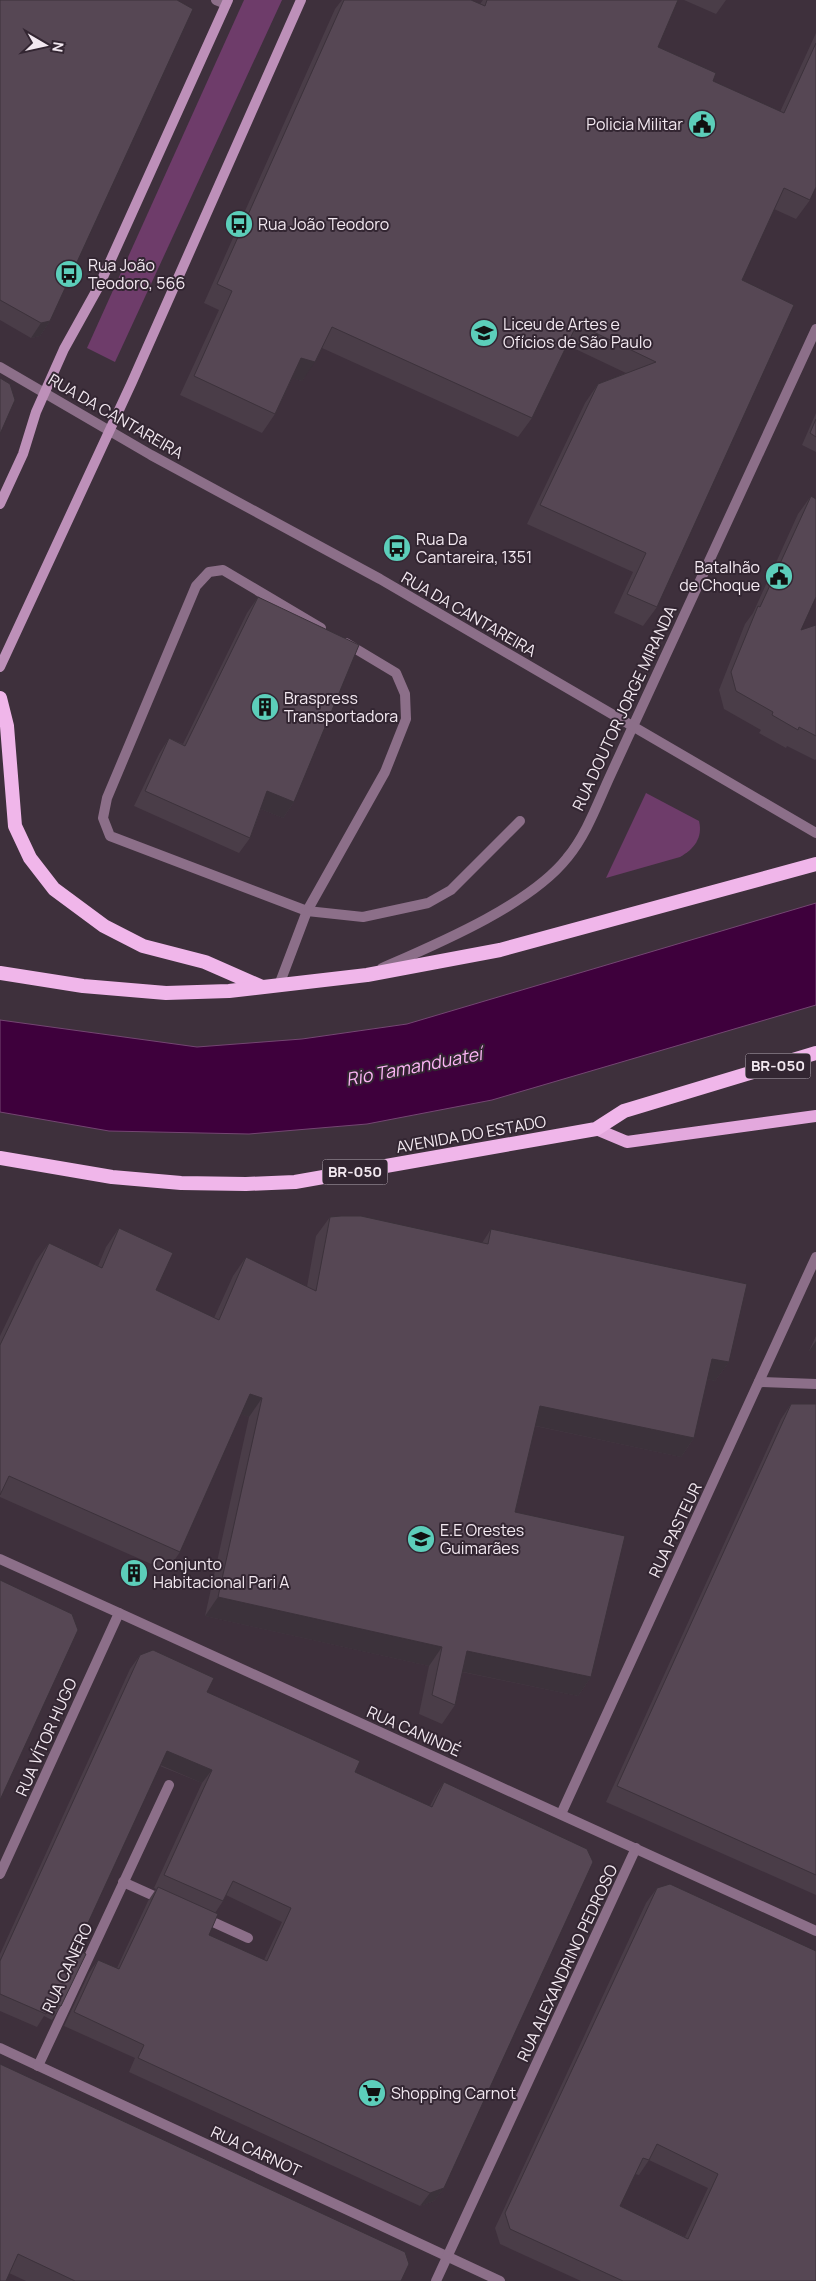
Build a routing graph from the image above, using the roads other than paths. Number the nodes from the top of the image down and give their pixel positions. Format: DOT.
graph roads {
  1 [pos="216,0"];
  2 [pos="300,0"];
  3 [pos="229,1"];
  4 [pos="816,329"];
  5 [pos="0,367"];
  6 [pos="45,394"];
  7 [pos="110,430"];
  8 [pos="0,504"];
  9 [pos="0,667"];
  10 [pos="0,698"];
  11 [pos="633,726"];
  12 [pos="520,821"];
  13 [pos="816,833"];
  14 [pos="816,864"];
  15 [pos="307,911"];
  16 [pos="0,973"];
  17 [pos="367,975"];
  18 [pos="279,985"];
  19 [pos="262,987"];
  20 [pos="816,1054"];
  21 [pos="816,1116"];
  22 [pos="596,1129"];
  23 [pos="0,1158"];
  24 [pos="816,1258"];
  25 [pos="759,1382"];
  26 [pos="816,1384"];
  27 [pos="0,1559"];
  28 [pos="118,1613"];
  29 [pos="169,1785"];
  30 [pos="561,1814"];
  31 [pos="636,1848"];
  32 [pos="0,1874"];
  33 [pos="123,1882"];
  34 [pos="177,1906"];
  35 [pos="195,1914"];
  36 [pos="816,1931"];
  37 [pos="248,1938"];
  38 [pos="0,2048"];
  39 [pos="38,2066"];
  40 [pos="447,2257"];
  41 [pos="436,2281"];
  42 [pos="500,2281"];
  1 -- 3 [label="street"];
  2 -- 7 [label="main road"];
  3 -- 6 [label="main road"];
  4 -- 11 [label="street, RUA DOUTOR JORGE MIRANDA"];
  5 -- 6 [label="street, RUA DA CANTAREIRA"];
  6 -- 7 [label="street, RUA DA CANTAREIRA"];
  6 -- 8 [label="main road"];
  7 -- 9 [label="main road"];
  7 -- 11 [label="street, RUA DA CANTAREIRA"];
  10 -- 19 [label="highway"];
  11 -- 13 [label="street, RUA DA CANTAREIRA"];
  11 -- 17 [label="street, RUA DOUTOR JORGE MIRANDA"];
  12 -- 15 [label="street"];
  14 -- 17 [label="highway"];
  15 -- 15 [label="street"];
  15 -- 18 [label="street"];
  16 -- 19 [label="highway"];
  17 -- 18 [label="highway"];
  18 -- 19 [label="highway"];
  20 -- 22 [label="highway, AVENIDA DO ESTADO / BR-050"];
  21 -- 22 [label="main road"];
  22 -- 23 [label="highway, AVENIDA DO ESTADO / BR-050"];
  24 -- 25 [label="street, RUA PASTEUR"];
  25 -- 26 [label="street"];
  25 -- 30 [label="street, RUA PASTEUR"];
  27 -- 28 [label="street, RUA CANINDÉ"];
  28 -- 30 [label="street, RUA CANINDÉ"];
  28 -- 32 [label="street, RUA VÍTOR HUGO"];
  29 -- 33 [label="street, RUA CANERO"];
  30 -- 31 [label="street, RUA CANINDÉ"];
  31 -- 36 [label="street, RUA CANINDÉ"];
  31 -- 40 [label="street, RUA ALEXANDRINO PEDROSO"];
  33 -- 34 [label="street"];
  33 -- 39 [label="street, RUA CANERO"];
  35 -- 37 [label="street"];
  38 -- 39 [label="street, RUA CARNOT"];
  39 -- 40 [label="street, RUA CARNOT"];
  40 -- 41 [label="street, RUA ALEXANDRINO PEDROSO"];
  40 -- 42 [label="street, RUA CARNOT"];
}
